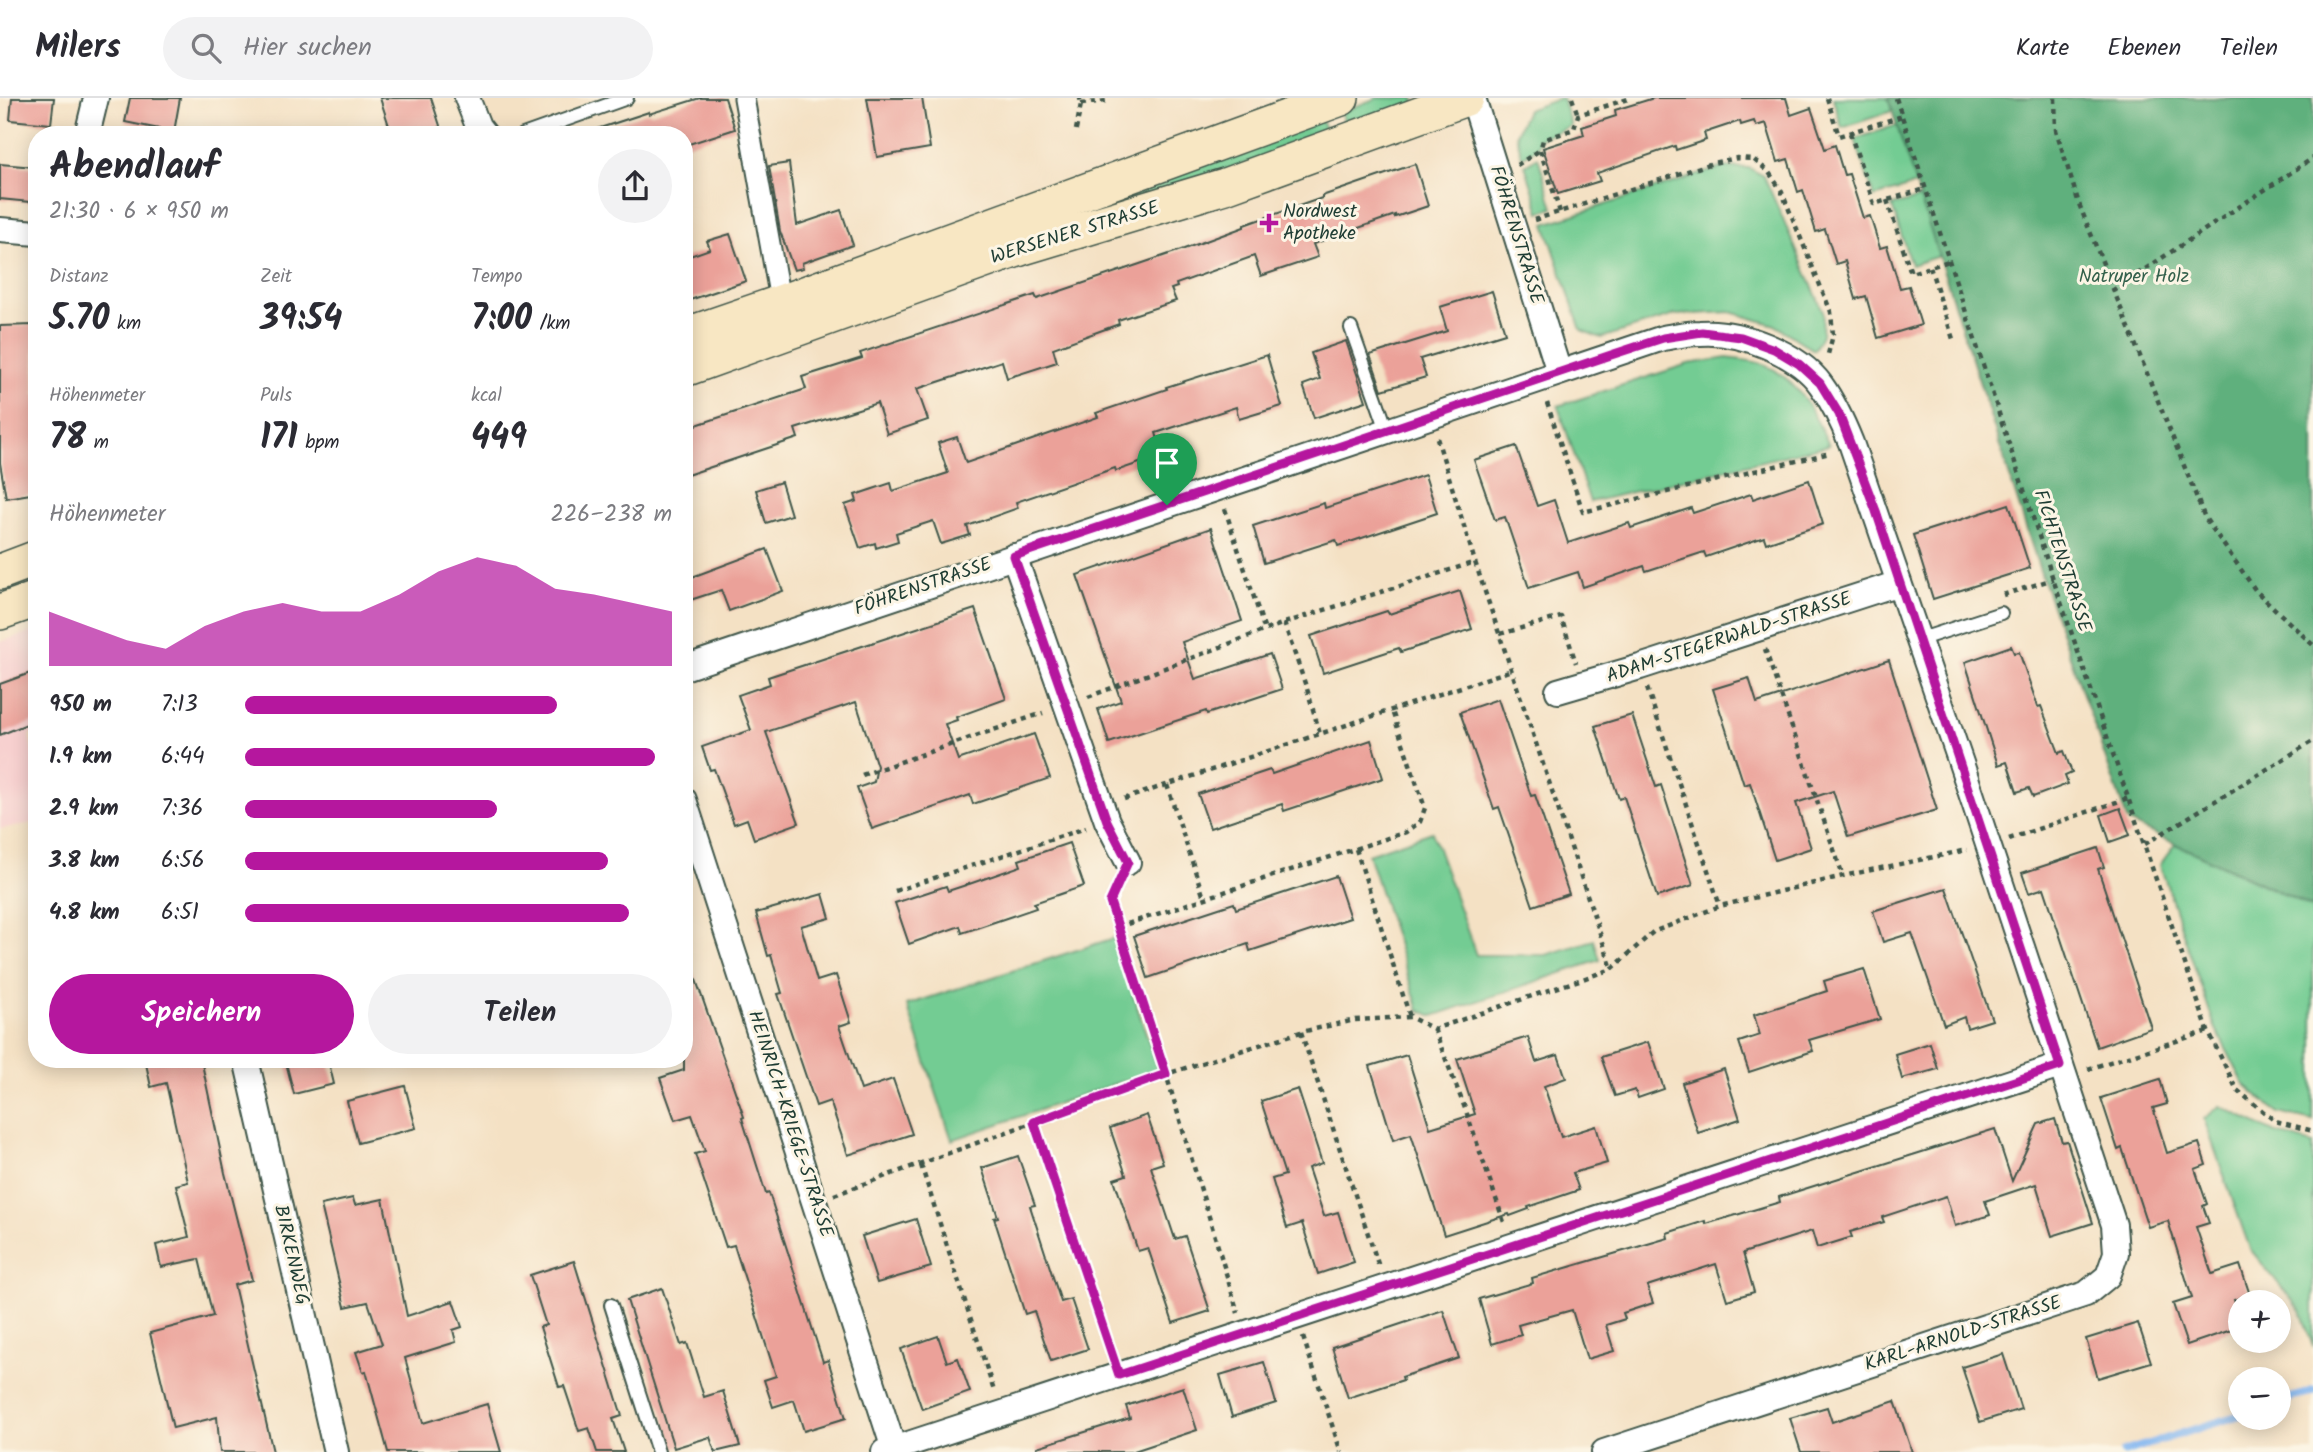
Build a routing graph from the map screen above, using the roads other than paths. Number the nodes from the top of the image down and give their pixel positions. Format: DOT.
graph roads {
  1 [pos="96,98"];
  2 [pos="467,98"];
  3 [pos="627,98"];
  4 [pos="744,98"];
  5 [pos="1340,98"];
  6 [pos="1466,98"];
  7 [pos="1473,98"];
  8 [pos="89,126"];
  9 [pos="478,126"];
  10 [pos="548,126"];
  11 [pos="0,230"];
  12 [pos="28,232"];
  13 [pos="784,318"];
  14 [pos="1351,328"];
  15 [pos="693,334"];
  16 [pos="693,364"];
  17 [pos="1549,375"];
  18 [pos="1387,430"];
  19 [pos="1014,556"];
  20 [pos="28,561"];
  21 [pos="0,572"];
  22 [pos="1899,583"];
  23 [pos="28,602"];
  24 [pos="0,612"];
  25 [pos="2001,613"];
  26 [pos="1917,640"];
  27 [pos="693,665"];
  28 [pos="1558,691"];
  29 [pos="693,827"];
  30 [pos="1128,862"];
  31 [pos="248,1068"];
  32 [pos="2062,1072"];
  33 [pos="611,1305"];
  34 [pos="889,1450"];
  35 [pos="336,1452"];
  36 [pos="658,1452"];
  37 [pos="1604,1452"];
  1 -- 8 [label="street"];
  2 -- 9 [label="street"];
  3 -- 10 [label="lane"];
  4 -- 13 [label="street"];
  5 -- 13 [label="main road, WERSENER STRASSE"];
  6 -- 13 [label="main road, WERSENER STRASSE"];
  7 -- 17 [label="street, FÖHRENSTRASSE"];
  11 -- 12 [label="street"];
  13 -- 15 [label="main road, WERSENER STRASSE"];
  13 -- 16 [label="main road, WERSENER STRASSE"];
  14 -- 18 [label="lane"];
  17 -- 18 [label="street, FÖHRENSTRASSE"];
  17 -- 22 [label="street, FÖHRENSTRASSE"];
  18 -- 19 [label="street, FÖHRENSTRASSE"];
  19 -- 27 [label="street, FÖHRENSTRASSE"];
  19 -- 30 [label="street"];
  20 -- 21 [label="main road"];
  22 -- 26 [label="street, FÖHRENSTRASSE"];
  22 -- 28 [label="street, ADAM-STEGERWALD-STRASSE"];
  23 -- 24 [label="main road"];
  25 -- 26 [label="lane"];
  26 -- 32 [label="street, FÖHRENSTRASSE"];
  29 -- 34 [label="street, HEINRICH-KRIEGE-STRASSE"];
  31 -- 35 [label="street, BIRKENWEG"];
  32 -- 34 [label="street"];
  32 -- 37 [label="street, KARL-ARNOLD-STRASSE"];
  33 -- 36 [label="lane"];
}
